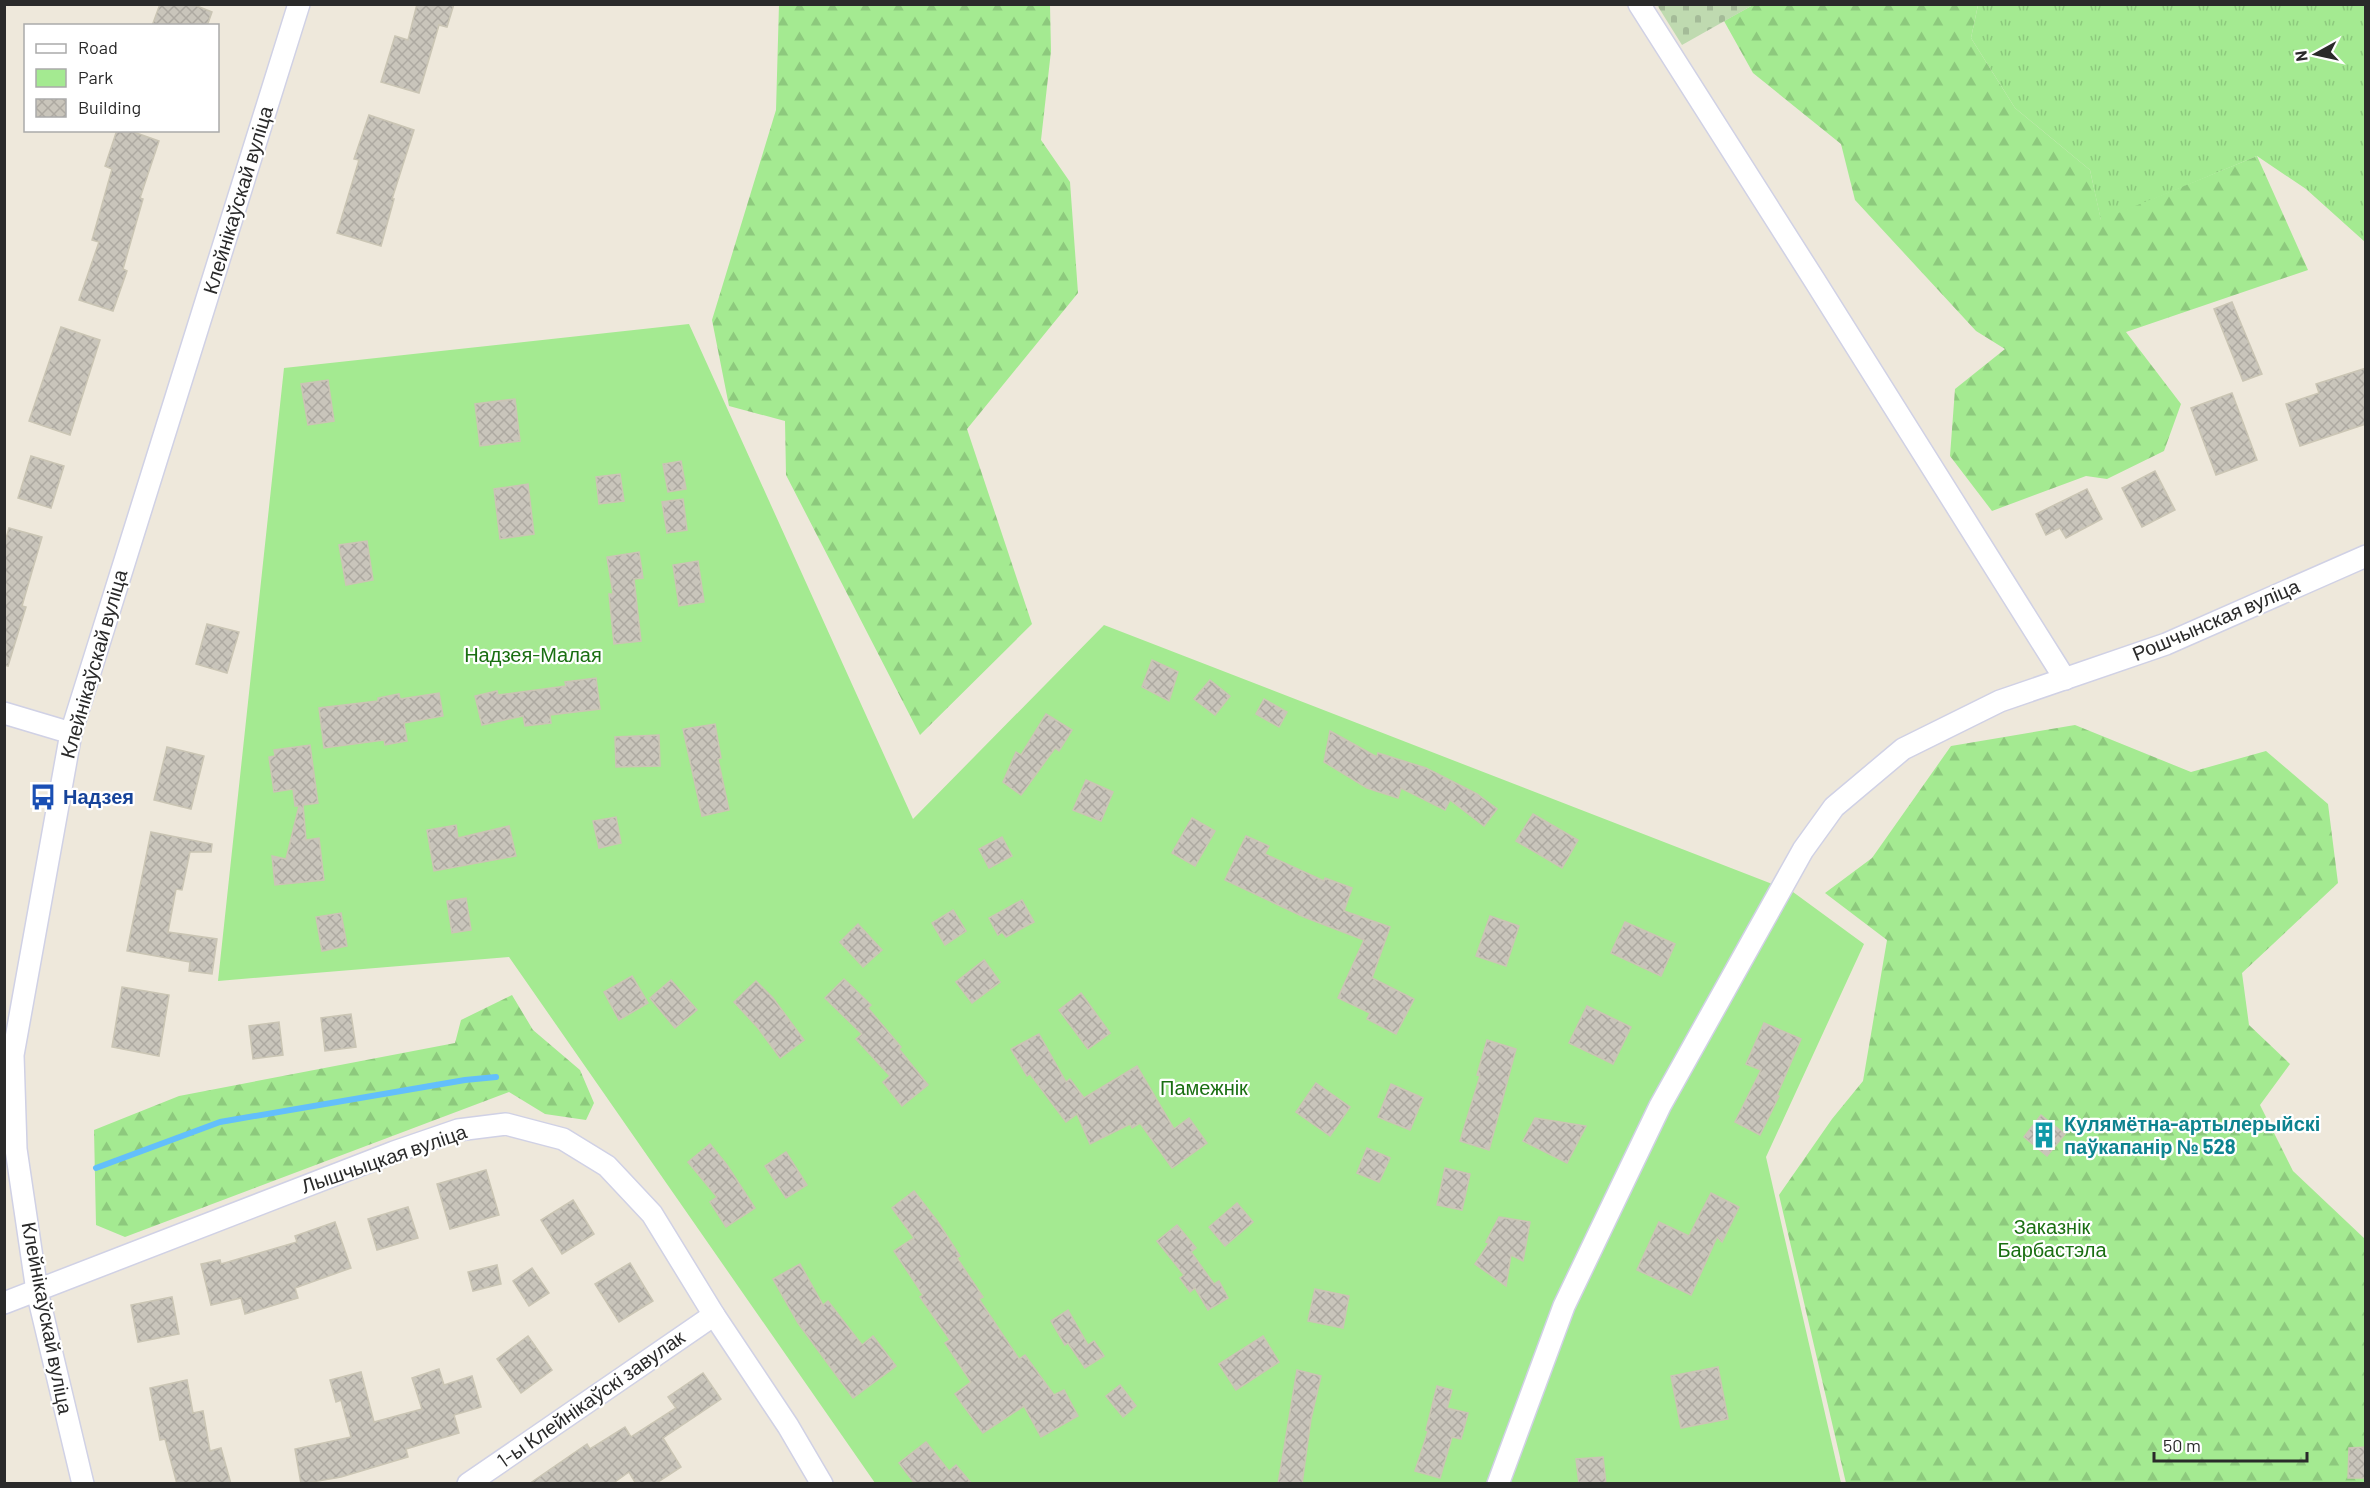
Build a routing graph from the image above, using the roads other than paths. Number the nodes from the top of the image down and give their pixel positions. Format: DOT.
graph roads {
  1 [pos="299,4"];
  2 [pos="1639,4"];
  3 [pos="2366,556"];
  4 [pos="2065,679"];
  5 [pos="4,713"];
  6 [pos="71,733"];
  7 [pos="37,1291"];
  8 [pos="4,1303"];
  9 [pos="714,1315"];
  10 [pos="82,1484"];
  11 [pos="468,1484"];
  12 [pos="822,1484"];
  13 [pos="1498,1484"];
  1 -- 6 [label="street, Клейнікаўскай вуліца"];
  2 -- 4 [label="street"];
  3 -- 4 [label="street, Рошчынская вуліца"];
  4 -- 13 [label="street, Рошчынская вуліца"];
  5 -- 6 [label="street"];
  6 -- 7 [label="street, Клейнікаўскай вуліца"];
  7 -- 8 [label="street, Лышчыцкая вуліца"];
  7 -- 9 [label="street, Лышчыцкая вуліца"];
  7 -- 10 [label="street, Клейнікаўскай вуліца"];
  9 -- 11 [label="street, 1-ы Клейнікаўскі завулак"];
  9 -- 12 [label="street, Лышчыцкая вуліца"];
}
